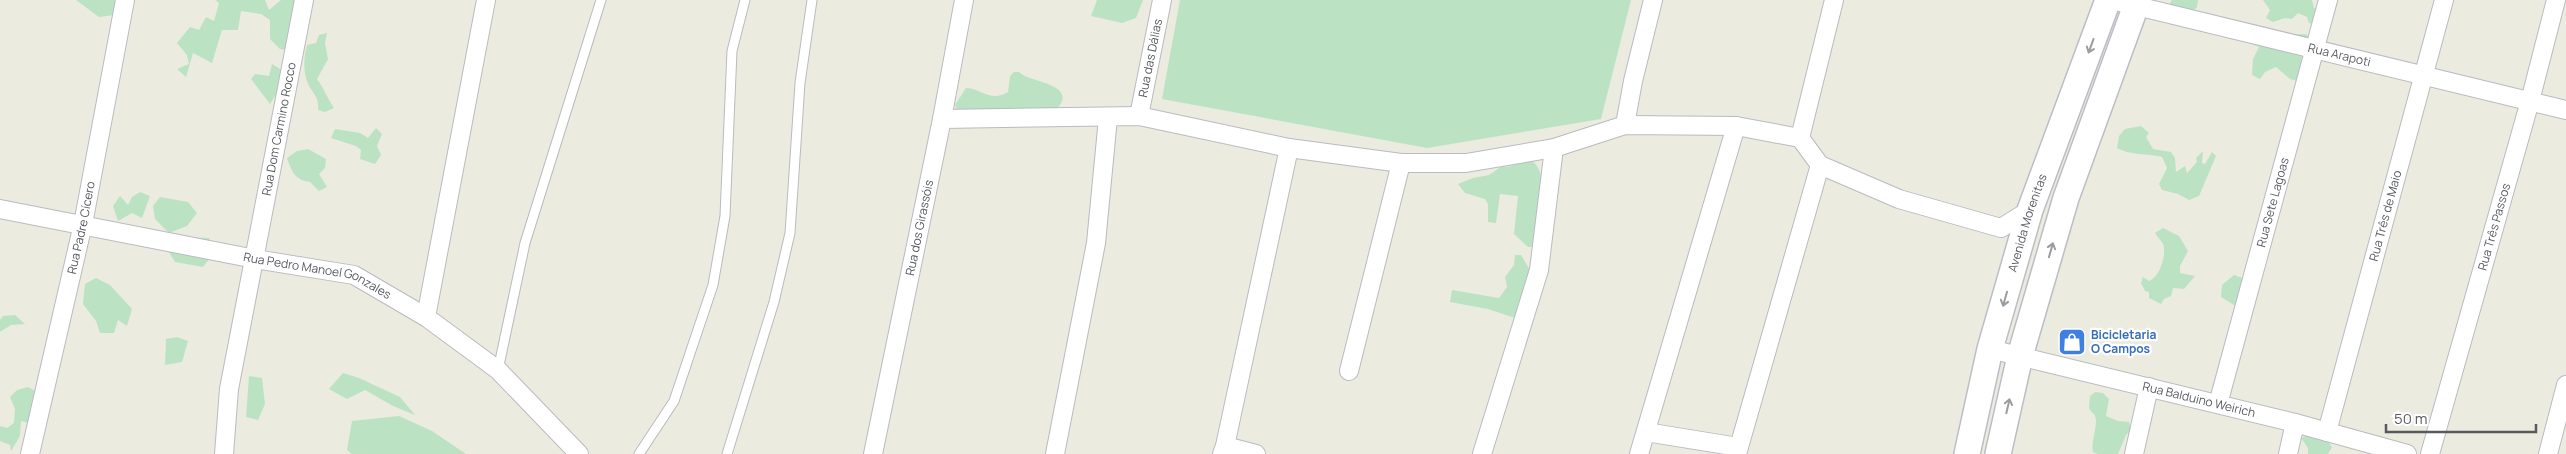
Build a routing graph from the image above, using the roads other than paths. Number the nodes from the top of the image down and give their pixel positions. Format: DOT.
graph roads {
  1 [pos="125,0"];
  2 [pos="304,0"];
  3 [pos="486,0"];
  4 [pos="601,0"];
  5 [pos="745,0"];
  6 [pos="812,0"];
  7 [pos="964,0"];
  8 [pos="1162,0"];
  9 [pos="1653,0"];
  10 [pos="1834,0"];
  11 [pos="2328,0"];
  12 [pos="2444,0"];
  13 [pos="2556,0"];
  14 [pos="2123,2"];
  15 [pos="2315,48"];
  16 [pos="2423,74"];
  17 [pos="2530,102"];
  18 [pos="2566,110"];
  19 [pos="1139,116"];
  20 [pos="1108,118"];
  21 [pos="942,119"];
  22 [pos="1625,125"];
  23 [pos="1736,126"];
  24 [pos="1800,138"];
  25 [pos="1289,148"];
  26 [pos="1554,148"];
  27 [pos="1401,163"];
  28 [pos="1820,165"];
  29 [pos="0,209"];
  30 [pos="2030,210"];
  31 [pos="83,224"];
  32 [pos="254,259"];
  33 [pos="426,317"];
  34 [pos="1990,349"];
  35 [pos="2020,356"];
  36 [pos="498,370"];
  37 [pos="1349,372"];
  38 [pos="2566,385"];
  39 [pos="2148,387"];
  40 [pos="2218,404"];
  41 [pos="2295,423"];
  42 [pos="1646,432"];
  43 [pos="2327,432"];
  44 [pos="1223,450"];
  45 [pos="1738,450"];
  46 [pos="30,454"];
  47 [pos="224,454"];
  48 [pos="579,454"];
  49 [pos="639,454"];
  50 [pos="727,454"];
  51 [pos="872,454"];
  52 [pos="1055,454"];
  53 [pos="1256,454"];
  54 [pos="1482,454"];
  55 [pos="1639,454"];
  56 [pos="1967,454"];
  57 [pos="1998,454"];
  58 [pos="2134,454"];
  59 [pos="2288,454"];
  60 [pos="2407,454"];
  61 [pos="2430,454"];
  62 [pos="2548,454"];
  1 -- 31 [label="street, Rua Padre Cícero"];
  2 -- 32 [label="street, Rua Dom Carmino Rocco"];
  3 -- 33 [label="street"];
  4 -- 36 [label="lane"];
  5 -- 49 [label="lane"];
  6 -- 50 [label="lane"];
  7 -- 21 [label="street, Rua dos Girassóis"];
  8 -- 19 [label="street, Rua das Dálias"];
  9 -- 22 [label="street"];
  10 -- 24 [label="street"];
  11 -- 15 [label="street, Rua Sete Lagoas"];
  12 -- 16 [label="street, Rua Três de Maio"];
  13 -- 17 [label="street, Rua Três Passos"];
  14 -- 15 [label="street, Rua Arapoti"];
  14 -- 30 [label="main road, Avenida Morenitas, one-way"];
  35 -- 14 [label="main road, one-way"];
  15 -- 16 [label="street, Rua Arapoti"];
  15 -- 40 [label="street, Rua Sete Lagoas"];
  16 -- 17 [label="street, Rua Arapoti"];
  16 -- 43 [label="street, Rua Três de Maio"];
  17 -- 18 [label="street, Rua Arapoti"];
  17 -- 61 [label="street, Rua Três Passos"];
  19 -- 20 [label="street"];
  19 -- 25 [label="street"];
  20 -- 21 [label="street"];
  20 -- 52 [label="street"];
  21 -- 51 [label="street, Rua dos Girassóis"];
  22 -- 23 [label="street"];
  22 -- 26 [label="street"];
  23 -- 24 [label="street"];
  23 -- 42 [label="street"];
  24 -- 28 [label="street"];
  25 -- 27 [label="street"];
  25 -- 44 [label="street"];
  26 -- 27 [label="street"];
  26 -- 54 [label="street"];
  27 -- 37 [label="street"];
  28 -- 30 [label="street"];
  28 -- 45 [label="street"];
  29 -- 31 [label="street, Rua Pedro Manoel Gonzales"];
  30 -- 34 [label="main road, Avenida Morenitas, one-way"];
  31 -- 32 [label="street, Rua Pedro Manoel Gonzales"];
  31 -- 46 [label="street, Rua Padre Cícero"];
  32 -- 33 [label="street, Rua Pedro Manoel Gonzales"];
  32 -- 47 [label="street, Rua Dom Carmino Rocco"];
  33 -- 36 [label="street, Rua Pedro Manoel Gonzales"];
  34 -- 35 [label="street, Rua Balduino Weirich"];
  34 -- 56 [label="main road, Avenida Morenitas"];
  35 -- 39 [label="street, Rua Balduino Weirich"];
  57 -- 35 [label="main road, one-way"];
  36 -- 48 [label="street, Rua Pedro Manoel Gonzales"];
  38 -- 62 [label="street"];
  39 -- 40 [label="street, Rua Balduino Weirich"];
  39 -- 58 [label="street"];
  40 -- 41 [label="street, Rua Balduino Weirich"];
  41 -- 43 [label="street, Rua Balduino Weirich"];
  41 -- 59 [label="street"];
  42 -- 45 [label="street"];
  42 -- 55 [label="street"];
  43 -- 60 [label="street, Rua Balduino Weirich"];
  44 -- 53 [label="street"];
}
